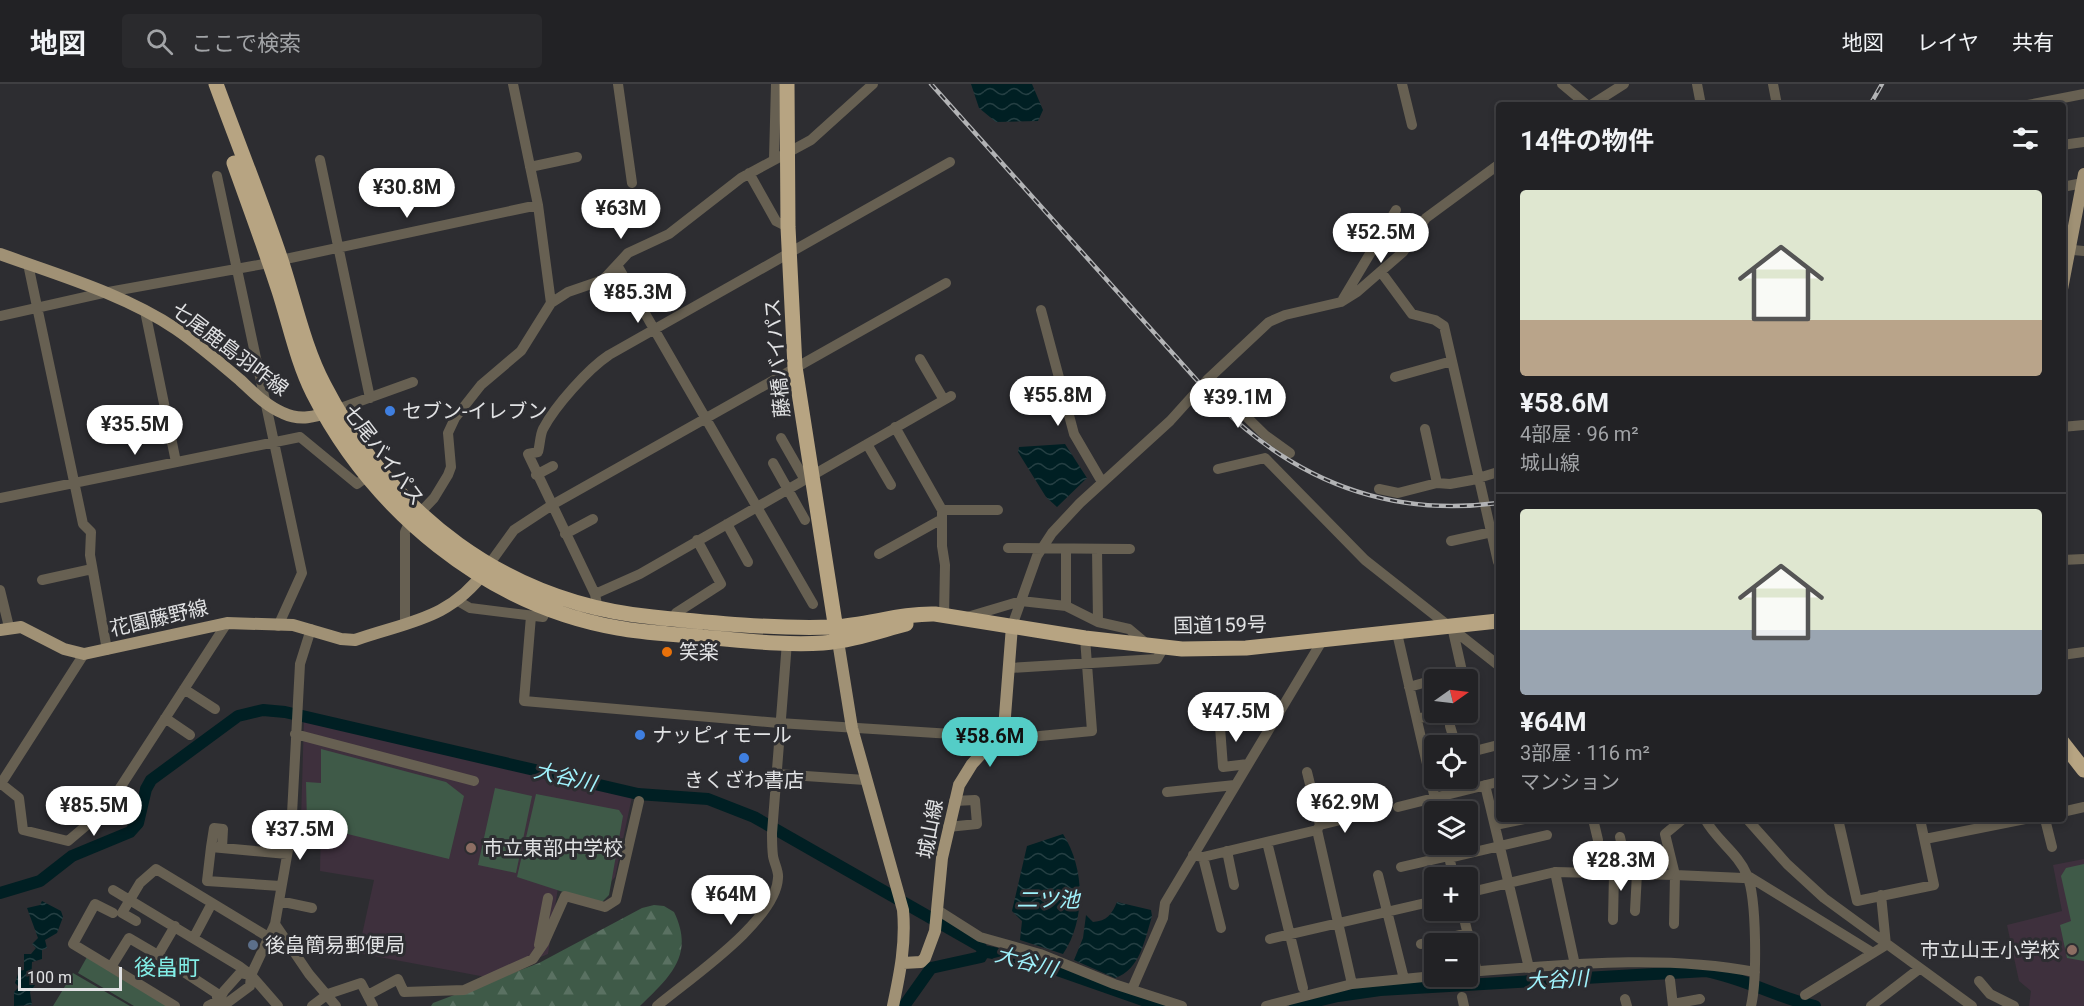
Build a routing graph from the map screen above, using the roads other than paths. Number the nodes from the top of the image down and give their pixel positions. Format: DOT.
graph roads {
  1 [pos="207,84"];
  2 [pos="216,84"];
  3 [pos="513,84"];
  4 [pos="618,84"];
  5 [pos="776,84"];
  6 [pos="787,84"];
  7 [pos="873,84"];
  8 [pos="1402,84"];
  9 [pos="1562,84"];
  10 [pos="1624,84"];
  11 [pos="1697,84"];
  12 [pos="1773,84"];
  13 [pos="2084,94"];
  14 [pos="1591,102"];
  15 [pos="1597,102"];
  16 [pos="1700,102"];
  17 [pos="1776,102"];
  18 [pos="2054,102"];
  19 [pos="1412,124"];
  20 [pos="2084,142"];
  21 [pos="2066,144"];
  22 [pos="780,155"];
  23 [pos="577,157"];
  24 [pos="320,160"];
  25 [pos="950,162"];
  26 [pos="1496,166"];
  27 [pos="530,167"];
  28 [pos="749,173"];
  29 [pos="217,176"];
  30 [pos="2083,178"];
  31 [pos="632,183"];
  32 [pos="2066,185"];
  33 [pos="538,205"];
  34 [pos="1396,210"];
  35 [pos="788,227"];
  36 [pos="339,248"];
  37 [pos="2066,250"];
  38 [pos="2084,251"];
  39 [pos="790,252"];
  40 [pos="0,254"];
  41 [pos="275,262"];
  42 [pos="28,264"];
  43 [pos="616,266"];
  44 [pos="238,268"];
  45 [pos="1381,272"];
  46 [pos="946,283"];
  47 [pos="103,293"];
  48 [pos="1341,302"];
  49 [pos="551,303"];
  50 [pos="39,308"];
  51 [pos="1041,310"];
  52 [pos="145,311"];
  53 [pos="0,316"];
  54 [pos="654,331"];
  55 [pos="920,359"];
  56 [pos="1452,361"];
  57 [pos="795,367"];
  58 [pos="1395,377"];
  59 [pos="1208,379"];
  60 [pos="413,382"];
  61 [pos="370,398"];
  62 [pos="267,404"];
  63 [pos="332,411"];
  64 [pos="705,417"];
  65 [pos="2084,425"];
  66 [pos="895,427"];
  67 [pos="2066,427"];
  68 [pos="1425,429"];
  69 [pos="781,438"];
  70 [pos="276,441"];
  71 [pos="867,444"];
  72 [pos="1290,453"];
  73 [pos="176,462"];
  74 [pos="773,463"];
  75 [pos="553,466"];
  76 [pos="1218,469"];
  77 [pos="1496,472"];
  78 [pos="536,475"];
  79 [pos="368,476"];
  80 [pos="1478,476"];
  81 [pos="808,478"];
  82 [pos="75,482"];
  83 [pos="1102,482"];
  84 [pos="1437,483"];
  85 [pos="891,485"];
  86 [pos="1379,489"];
  87 [pos="788,490"];
  88 [pos="0,498"];
  89 [pos="552,505"];
  90 [pos="756,508"];
  91 [pos="999,510"];
  92 [pos="942,515"];
  93 [pos="414,519"];
  94 [pos="593,519"];
  95 [pos="805,520"];
  96 [pos="727,524"];
  97 [pos="1492,532"];
  98 [pos="565,534"];
  99 [pos="697,540"];
  100 [pos="1451,541"];
  101 [pos="1496,546"];
  102 [pos="1008,548"];
  103 [pos="1042,548"];
  104 [pos="1066,549"];
  105 [pos="1097,549"];
  106 [pos="1130,549"];
  107 [pos="879,554"];
  108 [pos="2084,559"];
  109 [pos="2066,560"];
  110 [pos="748,562"];
  111 [pos="92,569"];
  112 [pos="485,571"];
  113 [pos="42,580"];
  114 [pos="0,590"];
  115 [pos="458,601"];
  116 [pos="1021,601"];
  117 [pos="596,602"];
  118 [pos="813,604"];
  119 [pos="1066,606"];
  120 [pos="547,608"];
  121 [pos="531,615"];
  122 [pos="944,616"];
  123 [pos="676,619"];
  124 [pos="961,619"];
  125 [pos="1496,621"];
  126 [pos="1098,622"];
  127 [pos="227,623"];
  128 [pos="405,625"];
  129 [pos="278,626"];
  130 [pos="1012,626"];
  131 [pos="5,629"];
  132 [pos="311,629"];
  133 [pos="1450,629"];
  134 [pos="1397,633"];
  135 [pos="837,634"];
  136 [pos="1085,638"];
  137 [pos="1322,641"];
  138 [pos="787,642"];
  139 [pos="1148,645"];
  140 [pos="1164,647"];
  141 [pos="107,650"];
  142 [pos="2084,652"];
  143 [pos="84,654"];
  144 [pos="2066,655"];
  145 [pos="1496,664"];
  146 [pos="1087,665"];
  147 [pos="1010,668"];
  148 [pos="1462,669"];
  149 [pos="1424,683"];
  150 [pos="1409,687"];
  151 [pos="184,689"];
  152 [pos="215,709"];
  153 [pos="1424,717"];
  154 [pos="165,718"];
  155 [pos="1417,719"];
  156 [pos="779,723"];
  157 [pos="1221,726"];
  158 [pos="852,728"];
  159 [pos="296,734"];
  160 [pos="190,735"];
  161 [pos="999,735"];
  162 [pos="1424,742"];
  163 [pos="1496,746"];
  164 [pos="2066,747"];
  165 [pos="1478,750"];
  166 [pos="1248,764"];
  167 [pos="2084,770"];
  168 [pos="1307,772"];
  169 [pos="776,774"];
  170 [pos="865,780"];
  171 [pos="474,781"];
  172 [pos="1496,782"];
  173 [pos="0,784"];
  174 [pos="1235,785"];
  175 [pos="1485,785"];
  176 [pos="1352,788"];
  177 [pos="1434,789"];
  178 [pos="1167,792"];
  179 [pos="1435,799"];
  180 [pos="639,801"];
  181 [pos="954,801"];
  182 [pos="1398,807"];
  183 [pos="2084,807"];
  184 [pos="2066,811"];
  185 [pos="1510,822"];
  186 [pos="1594,822"];
  187 [pos="1679,822"];
  188 [pos="1707,822"];
  189 [pos="1750,822"];
  190 [pos="1839,822"];
  191 [pos="1921,822"];
  192 [pos="2000,822"];
  193 [pos="2046,822"];
  194 [pos="1495,825"];
  195 [pos="948,827"];
  196 [pos="1318,828"];
  197 [pos="1547,835"];
  198 [pos="1620,837"];
  199 [pos="1924,839"];
  200 [pos="1598,840"];
  201 [pos="1268,842"];
  202 [pos="1500,846"];
  203 [pos="2052,846"];
  204 [pos="1478,849"];
  205 [pos="1227,851"];
  206 [pos="287,854"];
  207 [pos="1441,855"];
  208 [pos="1198,856"];
  209 [pos="1401,867"];
  210 [pos="1555,872"];
  211 [pos="1614,873"];
  212 [pos="1632,873"];
  213 [pos="1378,875"];
  214 [pos="1675,875"];
  215 [pos="1748,876"];
  216 [pos="1508,883"];
  217 [pos="1234,885"];
  218 [pos="280,886"];
  219 [pos="113,890"];
  220 [pos="1478,890"];
  221 [pos="1881,896"];
  222 [pos="548,898"];
  223 [pos="130,900"];
  224 [pos="279,901"];
  225 [pos="212,903"];
  226 [pos="1424,903"];
  227 [pos="312,908"];
  228 [pos="1388,910"];
  229 [pos="1635,911"];
  230 [pos="113,913"];
  231 [pos="938,914"];
  232 [pos="1612,920"];
  233 [pos="136,921"];
  234 [pos="1339,921"];
  235 [pos="1465,921"];
  236 [pos="275,924"];
  237 [pos="1674,924"];
  238 [pos="175,926"];
  239 [pos="1221,928"];
  240 [pos="1468,933"];
  241 [pos="1289,934"];
  242 [pos="194,937"];
  243 [pos="270,938"];
  244 [pos="1270,939"];
  245 [pos="1424,943"];
  246 [pos="1421,944"];
  247 [pos="1886,945"];
  248 [pos="1873,953"];
  249 [pos="158,955"];
  250 [pos="533,959"];
  251 [pos="903,963"];
  252 [pos="1575,965"];
  253 [pos="111,967"];
  254 [pos="1529,968"];
  255 [pos="1919,969"];
  256 [pos="1478,972"];
  257 [pos="251,975"];
  258 [pos="1754,975"];
  259 [pos="1424,977"];
  260 [pos="1404,979"];
  261 [pos="1670,980"];
  262 [pos="1979,981"];
  263 [pos="1352,984"];
  264 [pos="1303,988"];
  265 [pos="1132,989"];
  266 [pos="328,994"];
  267 [pos="368,995"];
  268 [pos="1805,995"];
  269 [pos="1700,999"];
  270 [pos="216,1005"];
  271 [pos="1673,1005"];
  272 [pos="175,1006"];
  273 [pos="278,1006"];
  274 [pos="312,1006"];
  275 [pos="336,1006"];
  276 [pos="373,1006"];
  277 [pos="657,1006"];
  278 [pos="893,1006"];
  279 [pos="1182,1006"];
  280 [pos="1266,1006"];
  281 [pos="1751,1006"];
  282 [pos="1871,1006"];
  283 [pos="1972,1006"];
  284 [pos="2014,1006"];
  1 -- 41 [label="highway, 七尾バイパス"];
  2 -- 41 [label="highway, 七尾バイパス"];
  3 -- 27 [label="street"];
  4 -- 31 [label="street"];
  5 -- 22 [label="street"];
  6 -- 22 [label="highway, 藤橋バイパス"];
  7 -- 22 [label="street"];
  8 -- 19 [label="street"];
  9 -- 14 [label="street"];
  10 -- 15 [label="street"];
  11 -- 16 [label="street"];
  12 -- 17 [label="street"];
  13 -- 18 [label="street"];
  20 -- 21 [label="street"];
  22 -- 28 [label="street"];
  22 -- 35 [label="highway, 藤橋バイパス"];
  23 -- 27 [label="street"];
  24 -- 36 [label="street"];
  25 -- 39 [label="street"];
  26 -- 45 [label="street"];
  27 -- 33 [label="street"];
  28 -- 35 [label="street"];
  28 -- 43 [label="street"];
  29 -- 44 [label="street"];
  30 -- 32 [label="street"];
  30 -- 37 [label="main road"];
  33 -- 36 [label="street"];
  33 -- 49 [label="street"];
  34 -- 48 [label="street"];
  35 -- 39 [label="highway, 藤橋バイパス"];
  36 -- 41 [label="street"];
  36 -- 61 [label="street"];
  37 -- 38 [label="street"];
  39 -- 54 [label="street"];
  39 -- 57 [label="highway, 藤橋バイパス"];
  40 -- 42 [label="main road, 七尾鹿島羽咋線"];
  41 -- 44 [label="street"];
  41 -- 63 [label="highway, 七尾バイパス"];
  42 -- 47 [label="main road, 七尾鹿島羽咋線"];
  42 -- 50 [label="street"];
  43 -- 49 [label="street"];
  43 -- 54 [label="street"];
  44 -- 47 [label="street"];
  44 -- 62 [label="street"];
  45 -- 48 [label="street"];
  45 -- 56 [label="street"];
  46 -- 57 [label="street"];
  47 -- 50 [label="street"];
  47 -- 52 [label="main road, 七尾鹿島羽咋線"];
  48 -- 59 [label="street"];
  49 -- 93 [label="street"];
  50 -- 53 [label="street"];
  50 -- 82 [label="street"];
  51 -- 83 [label="street"];
  52 -- 62 [label="main road, 七尾鹿島羽咋線"];
  52 -- 73 [label="street"];
  54 -- 64 [label="street"];
  54 -- 78 [label="street"];
  55 -- 66 [label="street"];
  56 -- 58 [label="street"];
  56 -- 80 [label="street"];
  57 -- 64 [label="street"];
  57 -- 81 [label="highway, 藤橋バイパス"];
  59 -- 72 [label="street"];
  59 -- 83 [label="street"];
  60 -- 61 [label="street"];
  61 -- 63 [label="street"];
  62 -- 63 [label="main road, 七尾鹿島羽咋線"];
  62 -- 70 [label="street"];
  63 -- 79 [label="highway, 七尾バイパス"];
  63 -- 93 [label="highway, 七尾バイパス"];
  64 -- 89 [label="street"];
  64 -- 90 [label="street"];
  65 -- 67 [label="street"];
  66 -- 71 [label="street"];
  66 -- 92 [label="street"];
  68 -- 84 [label="street"];
  69 -- 81 [label="street"];
  70 -- 73 [label="street"];
  70 -- 79 [label="street"];
  70 -- 129 [label="street"];
  71 -- 81 [label="street"];
  71 -- 85 [label="street"];
  73 -- 82 [label="street"];
  74 -- 87 [label="street"];
  75 -- 78 [label="street"];
  76 -- 133 [label="street"];
  77 -- 80 [label="street"];
  78 -- 89 [label="street"];
  79 -- 93 [label="highway, 七尾バイパス"];
  80 -- 84 [label="street"];
  80 -- 97 [label="street"];
  81 -- 87 [label="street"];
  81 -- 135 [label="highway, 藤橋バイパス"];
  82 -- 88 [label="street"];
  82 -- 111 [label="street"];
  83 -- 103 [label="street"];
  84 -- 86 [label="street"];
  87 -- 90 [label="street"];
  87 -- 95 [label="street"];
  89 -- 98 [label="street"];
  89 -- 112 [label="street"];
  90 -- 96 [label="street"];
  90 -- 118 [label="street"];
  91 -- 92 [label="street"];
  92 -- 107 [label="street"];
  92 -- 122 [label="street"];
  93 -- 112 [label="highway, 七尾バイパス"];
  93 -- 128 [label="street"];
  94 -- 98 [label="street"];
  96 -- 99 [label="street"];
  96 -- 110 [label="street"];
  97 -- 100 [label="street"];
  97 -- 101 [label="street"];
  98 -- 117 [label="street"];
  99 -- 117 [label="street"];
  99 -- 123 [label="street"];
  102 -- 103 [label="street"];
  103 -- 104 [label="street"];
  103 -- 116 [label="street"];
  104 -- 105 [label="street"];
  104 -- 119 [label="street"];
  105 -- 106 [label="street"];
  105 -- 126 [label="street"];
  108 -- 109 [label="street"];
  111 -- 113 [label="street"];
  111 -- 141 [label="street"];
  112 -- 115 [label="main road, 花園藤野線"];
  112 -- 117 [label="highway, 七尾バイパス"];
  112 -- 120 [label="highway, 七尾バイパス"];
  114 -- 131 [label="street"];
  115 -- 121 [label="street"];
  115 -- 128 [label="main road, 花園藤野線"];
  116 -- 119 [label="street"];
  116 -- 124 [label="street"];
  116 -- 130 [label="street"];
  117 -- 123 [label="highway, 七尾バイパス"];
  119 -- 126 [label="street"];
  120 -- 121 [label="street"];
  120 -- 138 [label="highway, 七尾バイパス"];
  121 -- 156 [label="street"];
  122 -- 124 [label="highway, 国道159号"];
  122 -- 135 [label="highway, 国道159号"];
  123 -- 135 [label="highway, 七尾バイパス"];
  124 -- 130 [label="highway, 国道159号"];
  125 -- 133 [label="highway, 国道159号"];
  126 -- 139 [label="street"];
  127 -- 129 [label="main road, 花園藤野線"];
  127 -- 141 [label="main road, 花園藤野線"];
  127 -- 151 [label="street"];
  128 -- 132 [label="main road, 花園藤野線"];
  129 -- 132 [label="main road, 花園藤野線"];
  130 -- 136 [label="highway, 国道159号"];
  130 -- 147 [label="main road"];
  131 -- 143 [label="main road, 花園藤野線"];
  132 -- 159 [label="street"];
  133 -- 134 [label="highway, 国道159号"];
  133 -- 145 [label="street"];
  133 -- 148 [label="street"];
  134 -- 137 [label="highway, 国道159号"];
  134 -- 150 [label="street"];
  135 -- 138 [label="highway, 七尾バイパス"];
  135 -- 158 [label="main road, 城山線"];
  136 -- 139 [label="highway, 国道159号"];
  136 -- 146 [label="street"];
  137 -- 140 [label="highway, 国道159号"];
  137 -- 166 [label="street"];
  138 -- 156 [label="street"];
  139 -- 140 [label="highway, 国道159号"];
  140 -- 146 [label="street"];
  141 -- 143 [label="main road, 花園藤野線"];
  142 -- 144 [label="street"];
  143 -- 173 [label="street"];
  146 -- 147 [label="street"];
  146 -- 161 [label="street"];
  147 -- 161 [label="main road"];
  149 -- 150 [label="street"];
  150 -- 155 [label="street"];
  151 -- 152 [label="street"];
  151 -- 154 [label="street"];
  153 -- 155 [label="street"];
  154 -- 160 [label="street"];
  154 -- 173 [label="street"];
  155 -- 162 [label="street"];
  156 -- 158 [label="street"];
  156 -- 169 [label="street"];
  157 -- 166 [label="street"];
  158 -- 161 [label="street"];
  158 -- 170 [label="main road, 城山線"];
  159 -- 171 [label="street"];
  159 -- 206 [label="street"];
  161 -- 181 [label="main road, 城山線"];
  163 -- 165 [label="street"];
  164 -- 167 [label="highway"];
  166 -- 174 [label="street"];
  168 -- 196 [label="street"];
  169 -- 170 [label="street"];
  169 -- 277 [label="street"];
  170 -- 251 [label="main road, 城山線"];
  172 -- 175 [label="street"];
  174 -- 178 [label="street"];
  174 -- 208 [label="street"];
  175 -- 179 [label="street"];
  175 -- 194 [label="street"];
  176 -- 196 [label="street"];
  177 -- 179 [label="street"];
  179 -- 182 [label="street"];
  180 -- 250 [label="street"];
  181 -- 195 [label="main road, 城山線"];
  181 -- 195 [label="street"];
  183 -- 184 [label="street"];
  185 -- 194 [label="street"];
  186 -- 200 [label="street"];
  187 -- 214 [label="street"];
  188 -- 215 [label="street"];
  189 -- 247 [label="street"];
  190 -- 221 [label="street"];
  191 -- 199 [label="street"];
  192 -- 199 [label="street"];
  193 -- 203 [label="street"];
  194 -- 202 [label="street"];
  195 -- 231 [label="main road, 城山線"];
  196 -- 201 [label="street"];
  196 -- 234 [label="street"];
  197 -- 202 [label="street"];
  198 -- 212 [label="street"];
  199 -- 221 [label="street"];
  201 -- 205 [label="street"];
  201 -- 241 [label="street"];
  202 -- 204 [label="street"];
  202 -- 216 [label="street"];
  205 -- 208 [label="street"];
  205 -- 217 [label="street"];
  206 -- 218 [label="street"];
  206 -- 218 [label="street"];
  207 -- 209 [label="street"];
  208 -- 239 [label="street"];
  208 -- 265 [label="street"];
  210 -- 211 [label="street"];
  210 -- 216 [label="street"];
  210 -- 252 [label="street"];
  211 -- 212 [label="street"];
  211 -- 232 [label="street"];
  212 -- 214 [label="street"];
  212 -- 229 [label="street"];
  213 -- 228 [label="street"];
  214 -- 215 [label="street"];
  214 -- 237 [label="street"];
  215 -- 248 [label="street"];
  215 -- 258 [label="street"];
  216 -- 220 [label="street"];
  216 -- 254 [label="street"];
  218 -- 224 [label="street"];
  219 -- 223 [label="street"];
  221 -- 247 [label="street"];
  222 -- 250 [label="street"];
  223 -- 225 [label="street"];
  223 -- 233 [label="street"];
  223 -- 238 [label="street"];
  224 -- 227 [label="street"];
  224 -- 236 [label="street"];
  225 -- 242 [label="street"];
  225 -- 243 [label="street"];
  226 -- 228 [label="street"];
  228 -- 234 [label="street"];
  228 -- 260 [label="street"];
  230 -- 253 [label="street"];
  231 -- 251 [label="main road, 城山線"];
  231 -- 265 [label="street"];
  234 -- 241 [label="street"];
  234 -- 263 [label="street"];
  235 -- 240 [label="street"];
  236 -- 243 [label="street"];
  236 -- 266 [label="street"];
  238 -- 242 [label="street"];
  238 -- 249 [label="street"];
  241 -- 244 [label="street"];
  241 -- 264 [label="street"];
  242 -- 257 [label="street"];
  243 -- 257 [label="street"];
  245 -- 246 [label="street"];
  247 -- 248 [label="street"];
  247 -- 255 [label="street"];
  248 -- 268 [label="street"];
  249 -- 253 [label="street"];
  249 -- 270 [label="street"];
  250 -- 267 [label="street"];
  251 -- 278 [label="main road, 城山線"];
  252 -- 254 [label="street"];
  252 -- 258 [label="street"];
  253 -- 272 [label="street"];
  254 -- 256 [label="street"];
  255 -- 282 [label="street"];
  255 -- 283 [label="street"];
  257 -- 270 [label="street"];
  257 -- 270 [label="street"];
  257 -- 273 [label="street"];
  258 -- 281 [label="street"];
  259 -- 260 [label="street"];
  260 -- 263 [label="street"];
  261 -- 271 [label="street"];
  262 -- 284 [label="street"];
  263 -- 280 [label="street"];
  265 -- 279 [label="street"];
  266 -- 267 [label="street"];
  266 -- 274 [label="street"];
  266 -- 275 [label="street"];
  267 -- 276 [label="street"];
  269 -- 271 [label="street"];
}
